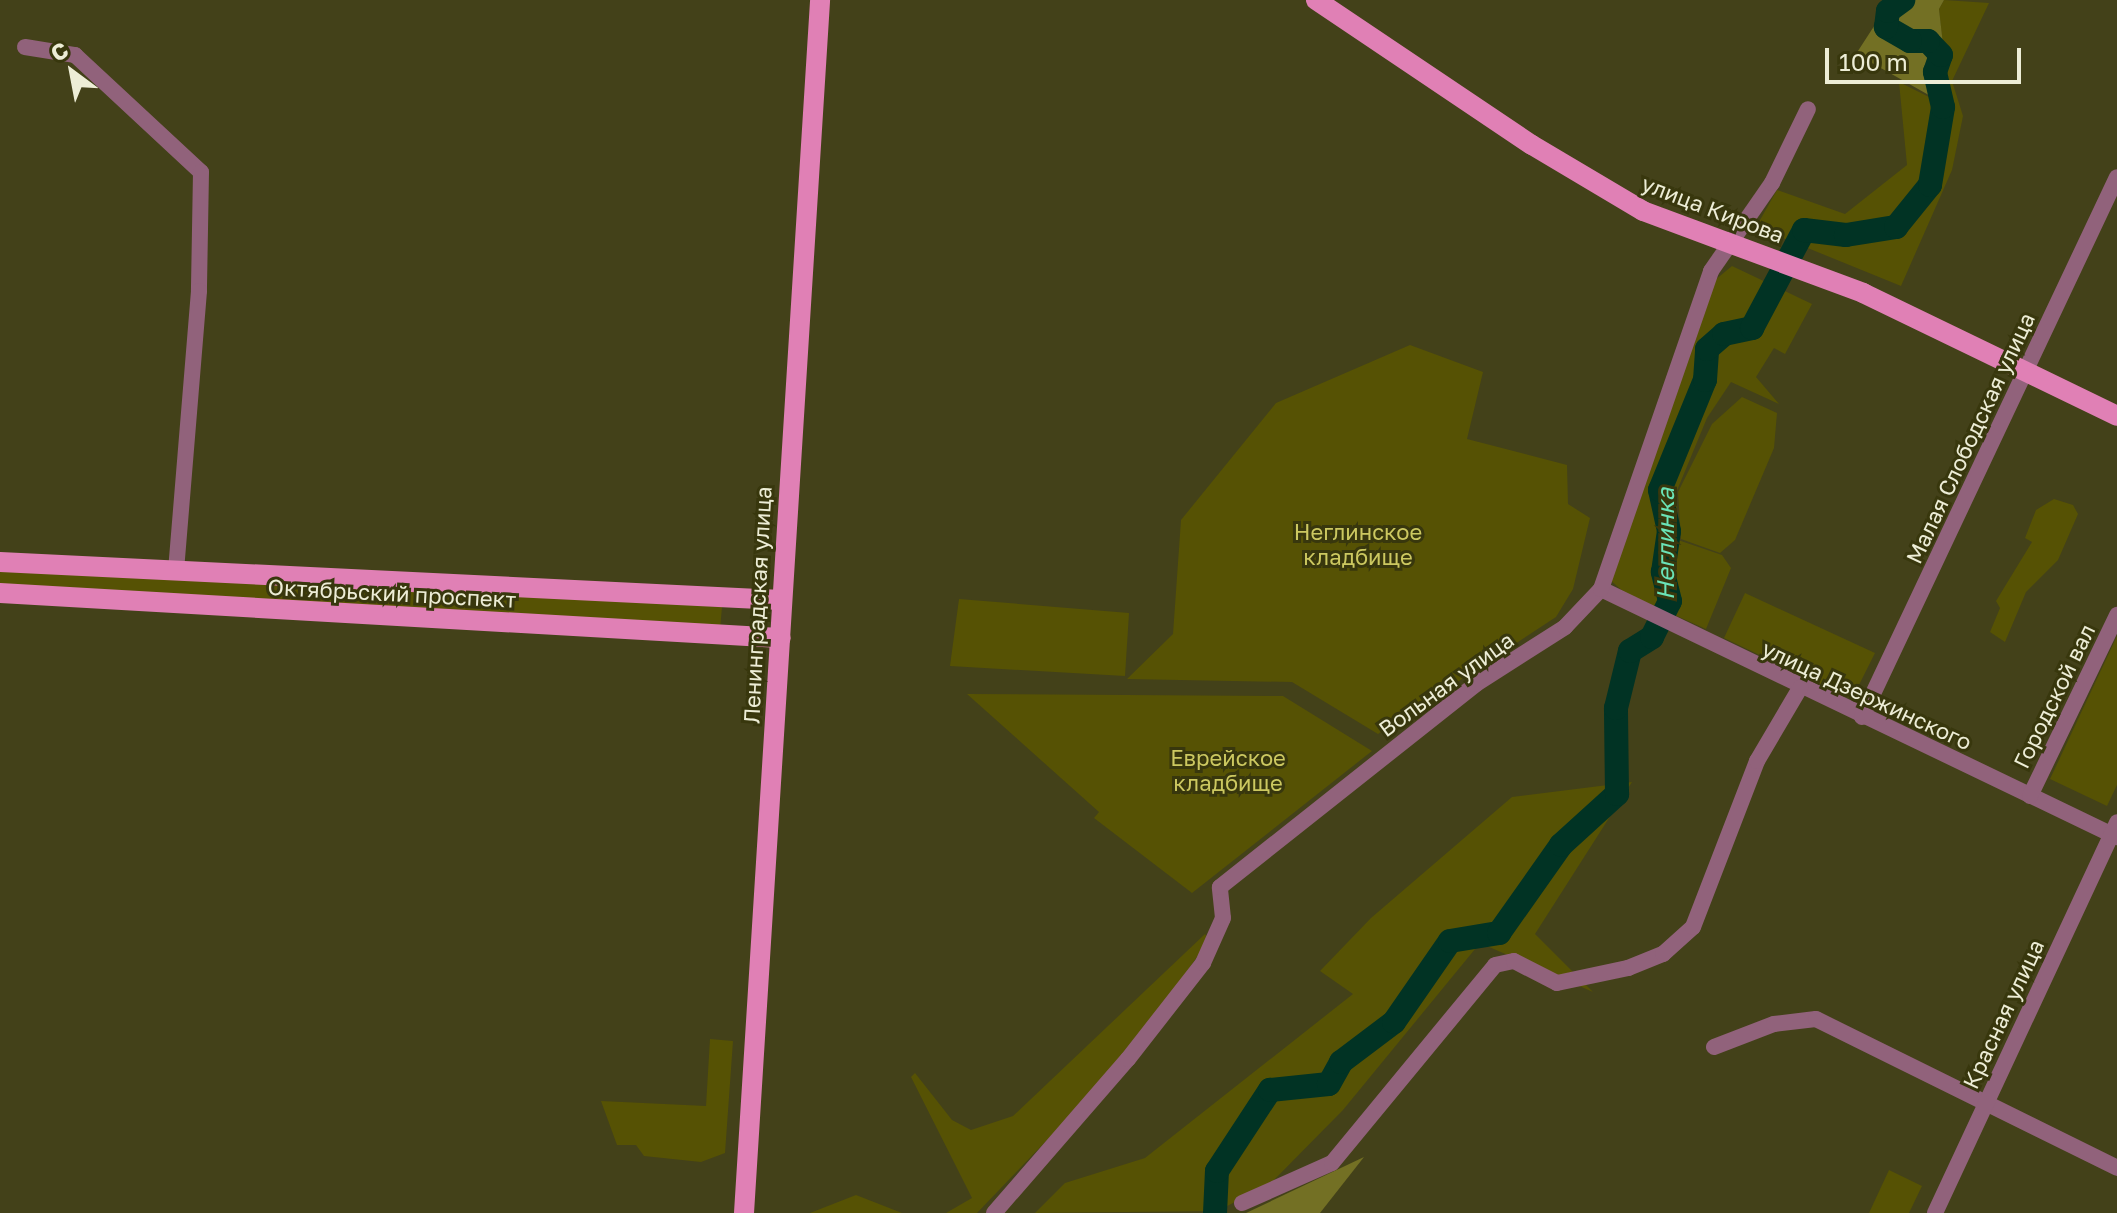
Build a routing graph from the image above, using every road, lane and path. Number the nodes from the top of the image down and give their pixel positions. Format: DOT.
graph roads {
  1 [pos="820,0"];
  2 [pos="1316,0"];
  3 [pos="25,47"];
  4 [pos="1808,109"];
  5 [pos="2117,177"];
  6 [pos="1726,243"];
  7 [pos="2025,374"];
  8 [pos="2117,416"];
  9 [pos="0,562"];
  10 [pos="176,571"];
  11 [pos="1601,589"];
  12 [pos="0,593"];
  13 [pos="781,600"];
  14 [pos="2117,615"];
  15 [pos="781,638"];
  16 [pos="1800,688"];
  17 [pos="1862,717"];
  18 [pos="2023,793"];
  19 [pos="2115,831"];
  20 [pos="1714,1047"];
  21 [pos="1986,1101"];
  22 [pos="2117,1168"];
  23 [pos="1242,1203"];
  24 [pos="744,1213"];
  25 [pos="994,1213"];
  26 [pos="1935,1213"];
  1 -- 13 [label="main road, Ленинградская улица"];
  2 -- 6 [label="main road, улица Кирова"];
  3 -- 10 [label="street"];
  4 -- 6 [label="street, Вольная улица"];
  5 -- 7 [label="street, Малая Слободская улица"];
  6 -- 7 [label="main road, улица Кирова"];
  6 -- 11 [label="street, Вольная улица"];
  7 -- 8 [label="main road, улица Кирова"];
  7 -- 17 [label="street, Малая Слободская улица"];
  9 -- 10 [label="main road, Октябрьский проспект"];
  10 -- 13 [label="main road, Октябрьский проспект"];
  11 -- 16 [label="street, улица Дзержинского"];
  11 -- 25 [label="street, Вольная улица"];
  12 -- 15 [label="main road, Октябрьский проспект"];
  13 -- 15 [label="main road, Ленинградская улица"];
  14 -- 18 [label="street, Городской вал"];
  15 -- 24 [label="main road, Ленинградская улица"];
  16 -- 17 [label="street, улица Дзержинского"];
  16 -- 23 [label="street"];
  17 -- 18 [label="street, улица Дзержинского"];
  18 -- 19 [label="street, улица Дзержинского"];
  19 -- 21 [label="street, Красная улица"];
  20 -- 21 [label="street"];
  21 -- 22 [label="street"];
  21 -- 26 [label="street, Красная улица"];
}
